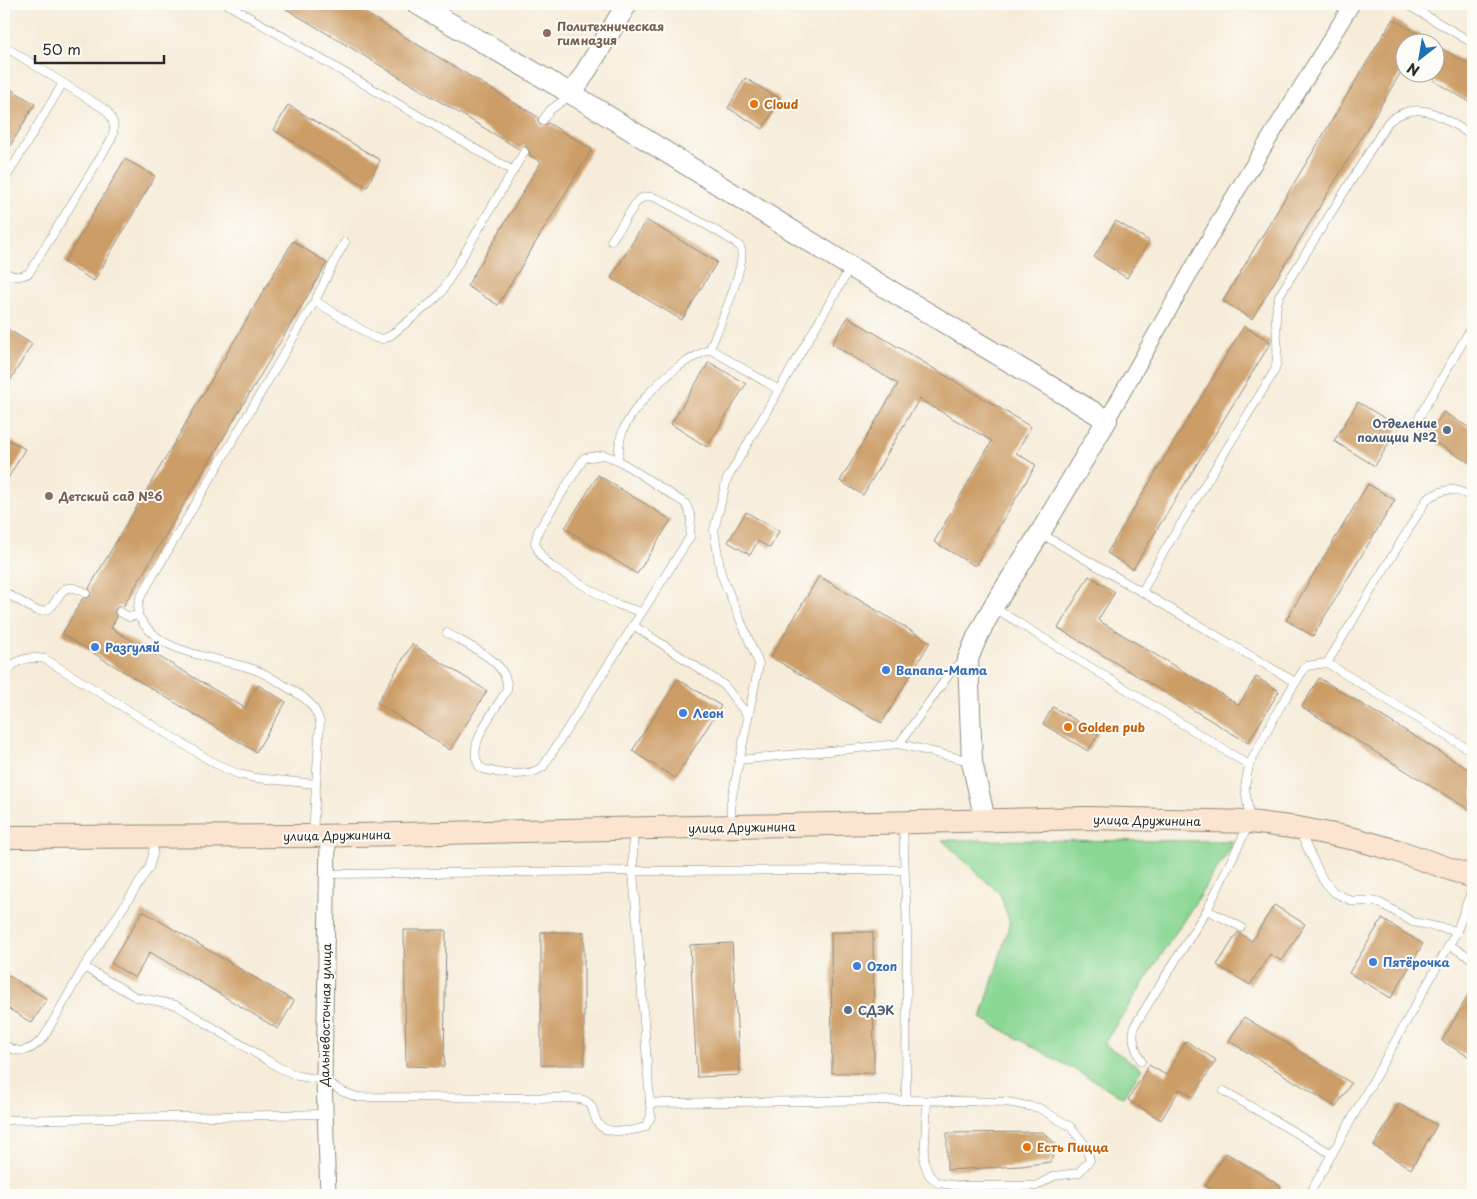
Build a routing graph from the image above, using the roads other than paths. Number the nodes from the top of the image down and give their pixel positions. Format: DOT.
graph roads {
  1 [pos="228,4"];
  2 [pos="417,4"];
  3 [pos="627,4"];
  4 [pos="1352,4"];
  5 [pos="1406,4"];
  6 [pos="1473,43"];
  7 [pos="4,46"];
  8 [pos="63,83"];
  9 [pos="572,94"];
  10 [pos="543,120"];
  11 [pos="1473,136"];
  12 [pos="524,152"];
  13 [pos="513,171"];
  14 [pos="4,181"];
  15 [pos="611,241"];
  16 [pos="345,242"];
  17 [pos="851,266"];
  18 [pos="4,272"];
  19 [pos="315,301"];
  20 [pos="1473,325"];
  21 [pos="710,348"];
  22 [pos="779,390"];
  23 [pos="1420,417"];
  24 [pos="1107,420"];
  25 [pos="618,460"];
  26 [pos="1473,498"];
  27 [pos="1040,532"];
  28 [pos="4,592"];
  29 [pos="1142,592"];
  30 [pos="86,593"];
  31 [pos="993,607"];
  32 [pos="120,612"];
  33 [pos="641,612"];
  34 [pos="138,616"];
  35 [pos="633,625"];
  36 [pos="447,633"];
  37 [pos="968,659"];
  38 [pos="1327,663"];
  39 [pos="4,679"];
  40 [pos="1295,682"];
  41 [pos="748,716"];
  42 [pos="899,744"];
  43 [pos="1473,752"];
  44 [pos="739,760"];
  45 [pos="972,762"];
  46 [pos="1249,765"];
  47 [pos="316,784"];
  48 [pos="985,820"];
  49 [pos="1250,822"];
  50 [pos="903,823"];
  51 [pos="731,827"];
  52 [pos="1298,828"];
  53 [pos="633,829"];
  54 [pos="321,836"];
  55 [pos="4,837"];
  56 [pos="154,837"];
  57 [pos="904,870"];
  58 [pos="633,871"];
  59 [pos="328,874"];
  60 [pos="1473,877"];
  61 [pos="1473,886"];
  62 [pos="1207,910"];
  63 [pos="1241,927"];
  64 [pos="1457,931"];
  65 [pos="1448,944"];
  66 [pos="1473,959"];
  67 [pos="84,967"];
  68 [pos="4,1044"];
  69 [pos="1141,1061"];
  70 [pos="324,1080"];
  71 [pos="1224,1091"];
  72 [pos="906,1100"];
  73 [pos="927,1101"];
  74 [pos="650,1103"];
  75 [pos="325,1114"];
  76 [pos="4,1120"];
  77 [pos="1332,1154"];
  78 [pos="328,1195"];
  79 [pos="1309,1195"];
  1 -- 13 [label="lane"];
  2 -- 9 [label="street"];
  3 -- 9 [label="street"];
  4 -- 24 [label="street"];
  5 -- 6 [label="lane"];
  7 -- 8 [label="lane"];
  8 -- 14 [label="lane"];
  8 -- 18 [label="lane"];
  9 -- 10 [label="lane"];
  9 -- 17 [label="street"];
  11 -- 29 [label="lane"];
  12 -- 13 [label="lane"];
  13 -- 19 [label="lane"];
  15 -- 21 [label="lane"];
  16 -- 19 [label="lane"];
  17 -- 22 [label="lane"];
  17 -- 24 [label="street"];
  19 -- 34 [label="lane"];
  20 -- 23 [label="lane"];
  21 -- 22 [label="lane"];
  21 -- 25 [label="lane"];
  22 -- 41 [label="lane"];
  24 -- 27 [label="street"];
  25 -- 33 [label="lane"];
  25 -- 33 [label="lane"];
  26 -- 38 [label="lane"];
  27 -- 29 [label="lane"];
  27 -- 31 [label="street"];
  28 -- 30 [label="lane"];
  29 -- 40 [label="lane"];
  31 -- 37 [label="street"];
  31 -- 46 [label="lane"];
  32 -- 34 [label="lane"];
  33 -- 35 [label="lane"];
  34 -- 47 [label="lane"];
  35 -- 36 [label="lane"];
  35 -- 41 [label="lane"];
  37 -- 42 [label="lane"];
  37 -- 45 [label="street"];
  38 -- 40 [label="lane"];
  38 -- 43 [label="lane"];
  39 -- 47 [label="lane"];
  40 -- 46 [label="lane"];
  41 -- 44 [label="lane"];
  42 -- 44 [label="lane"];
  42 -- 45 [label="lane"];
  44 -- 51 [label="lane"];
  45 -- 48 [label="street"];
  46 -- 49 [label="lane"];
  47 -- 54 [label="lane"];
  48 -- 49 [label="main road, улица Дружинина"];
  48 -- 50 [label="main road, улица Дружинина"];
  49 -- 52 [label="main road, улица Дружинина"];
  49 -- 62 [label="lane"];
  50 -- 51 [label="main road, улица Дружинина"];
  50 -- 57 [label="lane"];
  51 -- 53 [label="main road, улица Дружинина"];
  52 -- 60 [label="main road, улица Дружинина"];
  52 -- 64 [label="lane"];
  53 -- 54 [label="main road, улица Дружинина"];
  53 -- 58 [label="lane"];
  54 -- 56 [label="main road, улица Дружинина"];
  54 -- 59 [label="street, Дальневосточная улица"];
  55 -- 56 [label="main road, улица Дружинина"];
  56 -- 67 [label="lane"];
  57 -- 58 [label="lane"];
  57 -- 72 [label="lane"];
  58 -- 59 [label="lane"];
  58 -- 74 [label="lane"];
  59 -- 70 [label="street, Дальневосточная улица"];
  61 -- 64 [label="lane"];
  62 -- 63 [label="lane"];
  62 -- 69 [label="lane"];
  64 -- 65 [label="lane"];
  65 -- 66 [label="lane"];
  65 -- 77 [label="lane"];
  67 -- 68 [label="lane"];
  67 -- 70 [label="lane"];
  70 -- 74 [label="lane"];
  70 -- 75 [label="street, Дальневосточная улица"];
  71 -- 77 [label="lane"];
  72 -- 73 [label="lane"];
  72 -- 74 [label="lane"];
  73 -- 73 [label="lane"];
  75 -- 76 [label="lane"];
  75 -- 78 [label="street, Дальневосточная улица"];
  77 -- 79 [label="lane"];
}
